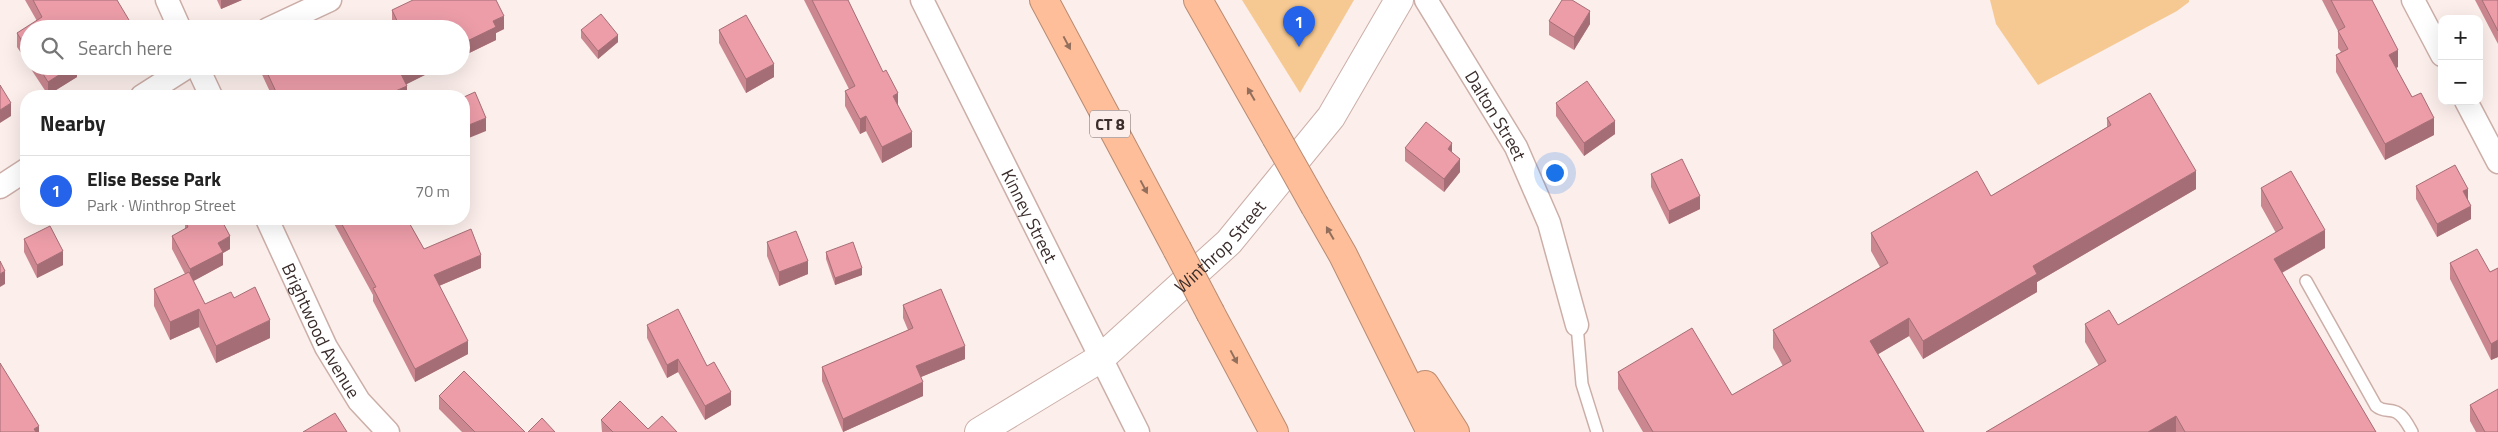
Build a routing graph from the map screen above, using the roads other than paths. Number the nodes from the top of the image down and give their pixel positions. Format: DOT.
graph roads {
  1 [pos="168,0"];
  2 [pos="330,0"];
  3 [pos="922,0"];
  4 [pos="1044,0"];
  5 [pos="1198,0"];
  6 [pos="1399,0"];
  7 [pos="1426,0"];
  8 [pos="2413,0"];
  9 [pos="176,20"];
  10 [pos="287,20"];
  11 [pos="2438,47"];
  12 [pos="175,75"];
  13 [pos="201,75"];
  14 [pos="151,90"];
  15 [pos="208,90"];
  16 [pos="2468,105"];
  17 [pos="2498,162"];
  18 [pos="20,174"];
  19 [pos="0,187"];
  20 [pos="270,225"];
  21 [pos="1343,256"];
  22 [pos="2306,281"];
  23 [pos="1577,325"];
  24 [pos="1101,358"];
  25 [pos="388,432"];
  26 [pos="979,432"];
  27 [pos="1138,432"];
  28 [pos="1274,432"];
  29 [pos="1431,432"];
  30 [pos="1455,432"];
  31 [pos="1597,432"];
  32 [pos="2412,432"];
  1 -- 9 [label="street"];
  2 -- 10 [label="street"];
  3 -- 24 [label="street, Kinney Street"];
  4 -- 28 [label="highway, CT 8, one-way, bridge"];
  21 -- 5 [label="highway, one-way, bridge"];
  6 -- 24 [label="street, Winthrop Street"];
  7 -- 23 [label="street, Dalton Street"];
  8 -- 11 [label="street"];
  12 -- 14 [label="street"];
  13 -- 15 [label="street"];
  16 -- 17 [label="street"];
  18 -- 19 [label="street"];
  20 -- 25 [label="street, Brightwood Avenue"];
  21 -- 29 [label="highway"];
  21 -- 30 [label="highway"];
  22 -- 32 [label="lane"];
  23 -- 31 [label="lane"];
  24 -- 26 [label="street, Winthrop Street"];
  24 -- 27 [label="street, Kinney Street"];
}
